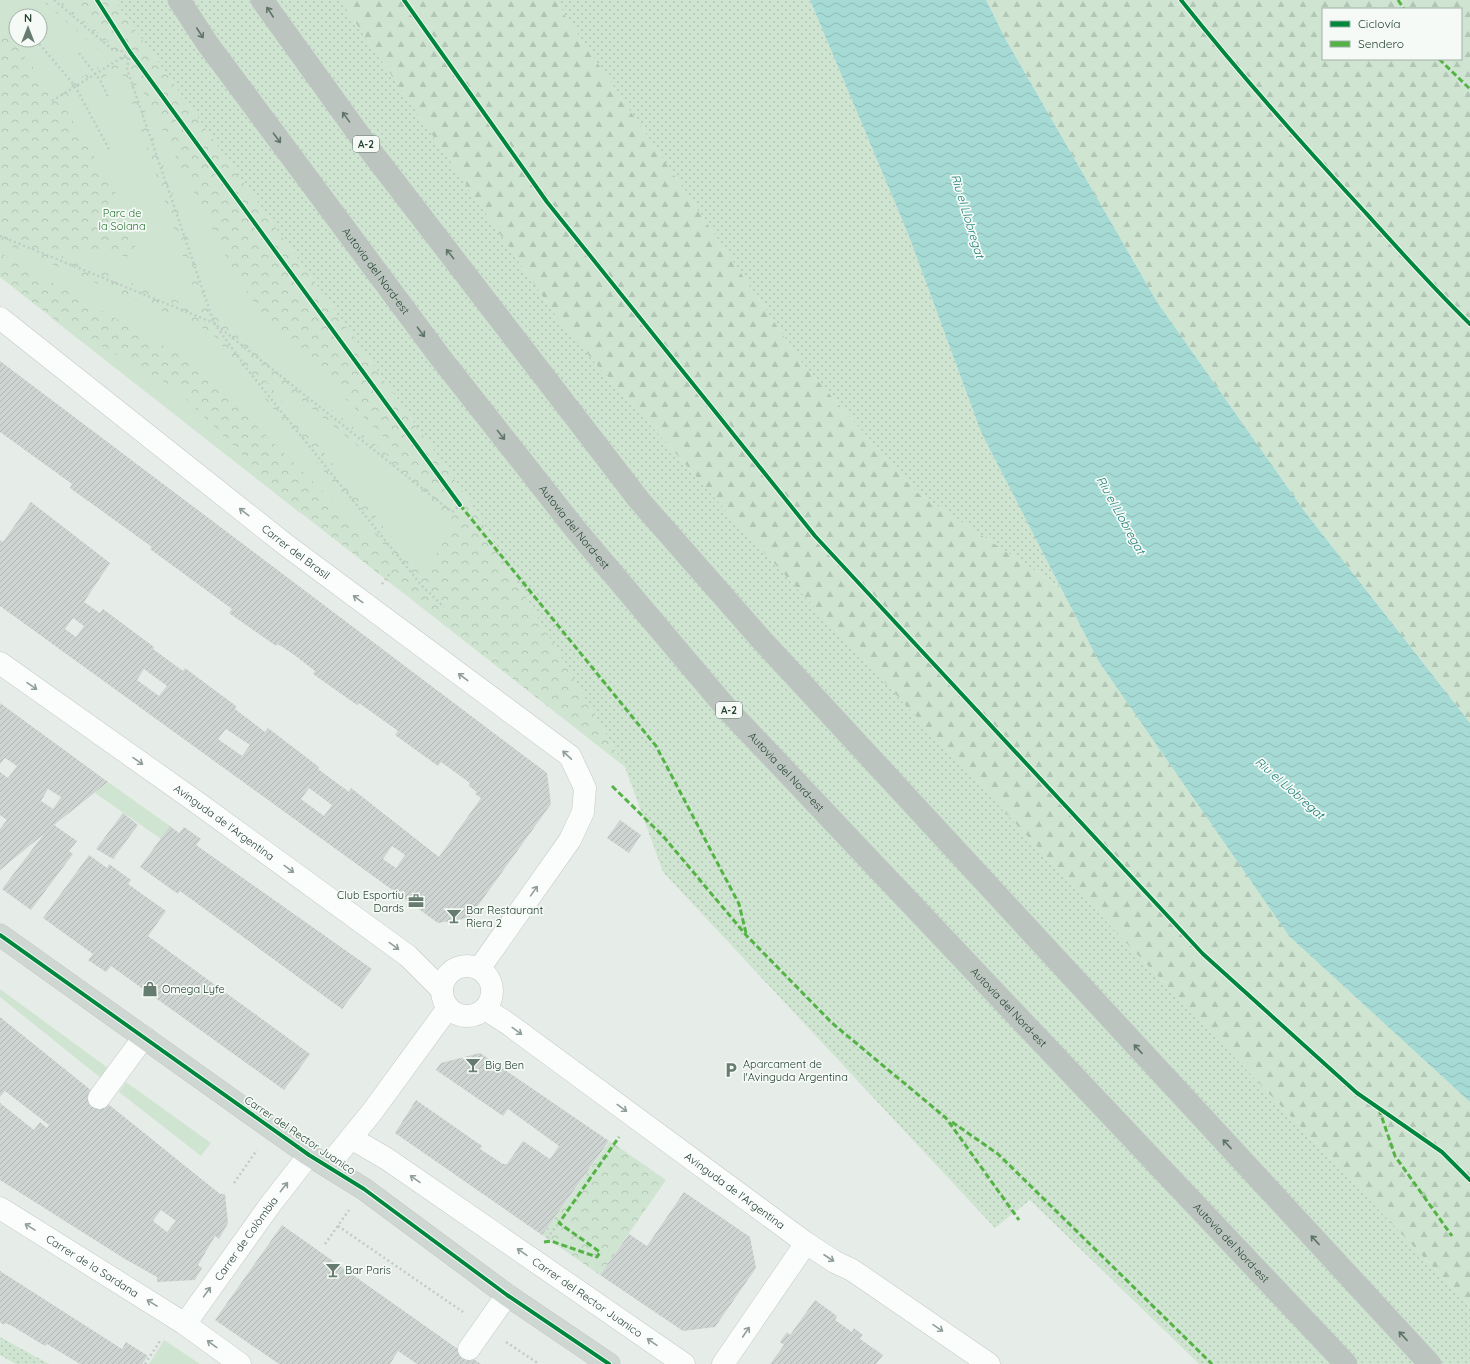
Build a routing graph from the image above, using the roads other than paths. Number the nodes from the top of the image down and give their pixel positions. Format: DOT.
graph roads {
  1 [pos="179,0"];
  2 [pos="262,0"];
  3 [pos="0,318"];
  4 [pos="0,663"];
  5 [pos="0,934"];
  6 [pos="479,969"];
  7 [pos="445,999"];
  8 [pos="485,1009"];
  9 [pos="144,1036"];
  10 [pos="99,1098"];
  11 [pos="351,1138"];
  12 [pos="308,1155"];
  13 [pos="328,1166"];
  14 [pos="0,1208"];
  15 [pos="806,1243"];
  16 [pos="507,1295"];
  17 [pos="185,1324"];
  18 [pos="468,1348"];
  19 [pos="240,1364"];
  20 [pos="609,1364"];
  21 [pos="684,1364"];
  22 [pos="723,1364"];
  23 [pos="990,1364"];
  24 [pos="1346,1364"];
  25 [pos="1430,1364"];
  1 -- 24 [label="highway, Autovia del Nord-est / A-2, one-way"];
  25 -- 2 [label="highway, A-2, one-way"];
  6 -- 3 [label="street, Carrer del Brasil, one-way"];
  4 -- 7 [label="street, Avinguda de l'Argentina, one-way"];
  5 -- 9 [label="main road, Carrer del Rector Juanico"];
  6 -- 7 [label="street"];
  6 -- 8 [label="street"];
  7 -- 8 [label="street"];
  7 -- 11 [label="street"];
  8 -- 15 [label="street, Avinguda de l'Argentina, one-way"];
  9 -- 10 [label="street"];
  9 -- 12 [label="main road, Carrer del Rector Juanico"];
  11 -- 13 [label="street"];
  21 -- 11 [label="street, Carrer del Rector Juanico, one-way"];
  12 -- 13 [label="main road, Carrer del Rector Juanico"];
  17 -- 12 [label="street, Carrer de Colòmbia, one-way"];
  13 -- 16 [label="main road, Carrer del Rector Juanico"];
  17 -- 14 [label="street, Carrer de la Sardana, one-way"];
  22 -- 15 [label="street, one-way"];
  15 -- 23 [label="street, Avinguda de l'Argentina, one-way"];
  16 -- 18 [label="street"];
  16 -- 20 [label="main road, Carrer del Rector Juanico"];
  19 -- 17 [label="street, Carrer de la Sardana, one-way"];
}
